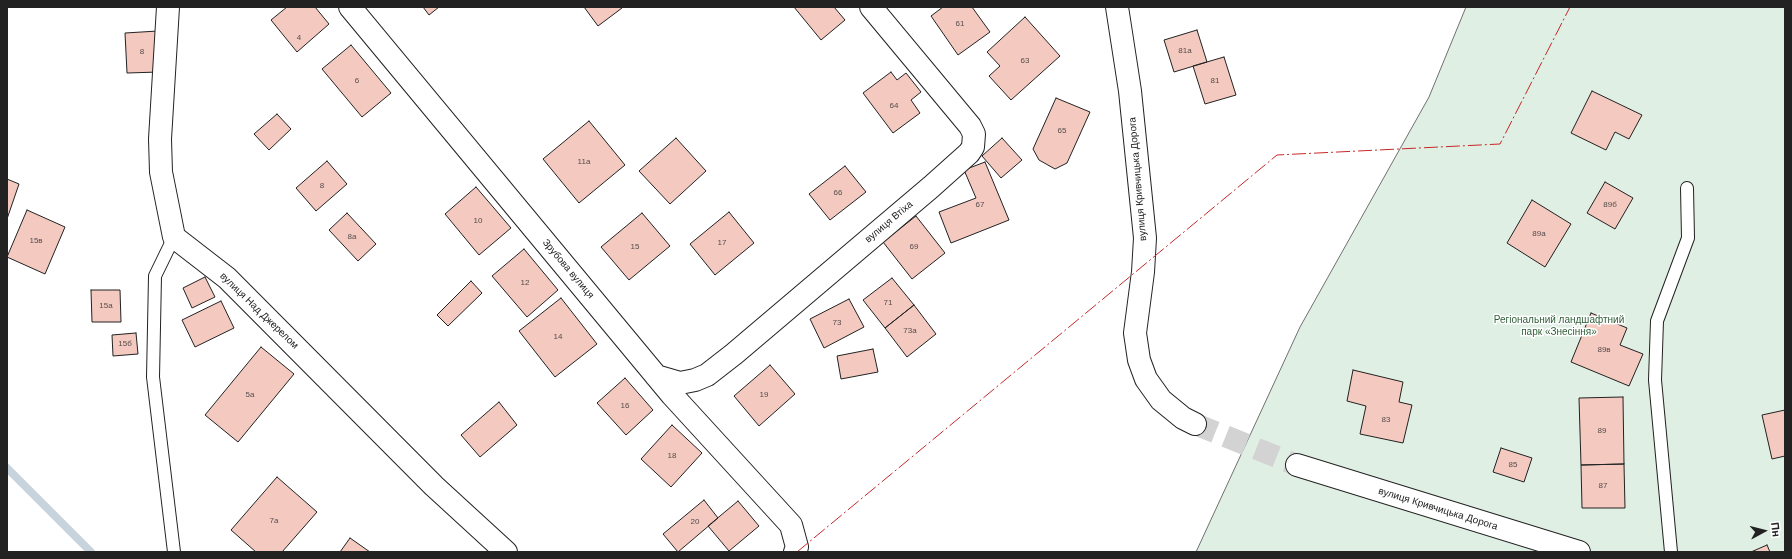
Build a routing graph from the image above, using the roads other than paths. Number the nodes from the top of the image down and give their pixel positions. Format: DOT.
graph roads {
  1 [pos="168,7"];
  2 [pos="350,7"];
  3 [pos="871,7"];
  4 [pos="1117,7"];
  5 [pos="1687,188"];
  6 [pos="174,237"];
  7 [pos="656,376"];
  8 [pos="1195,424"];
  9 [pos="1297,465"];
  10 [pos="174,552"];
  11 [pos="506,552"];
  12 [pos="795,552"];
  13 [pos="1579,552"];
  14 [pos="1671,552"];
  1 -- 6 [label="street"];
  2 -- 7 [label="street, Зрубова вулиця"];
  3 -- 7 [label="street, вулиця Втіха"];
  4 -- 8 [label="street, вулиця Кривчицька Дорога"];
  5 -- 14 [label="lane"];
  6 -- 10 [label="lane"];
  6 -- 11 [label="street, вулиця Над Джерелом"];
  7 -- 12 [label="street, Зрубова вулиця"];
  9 -- 13 [label="street, вулиця Кривчицька Дорога"];
}
